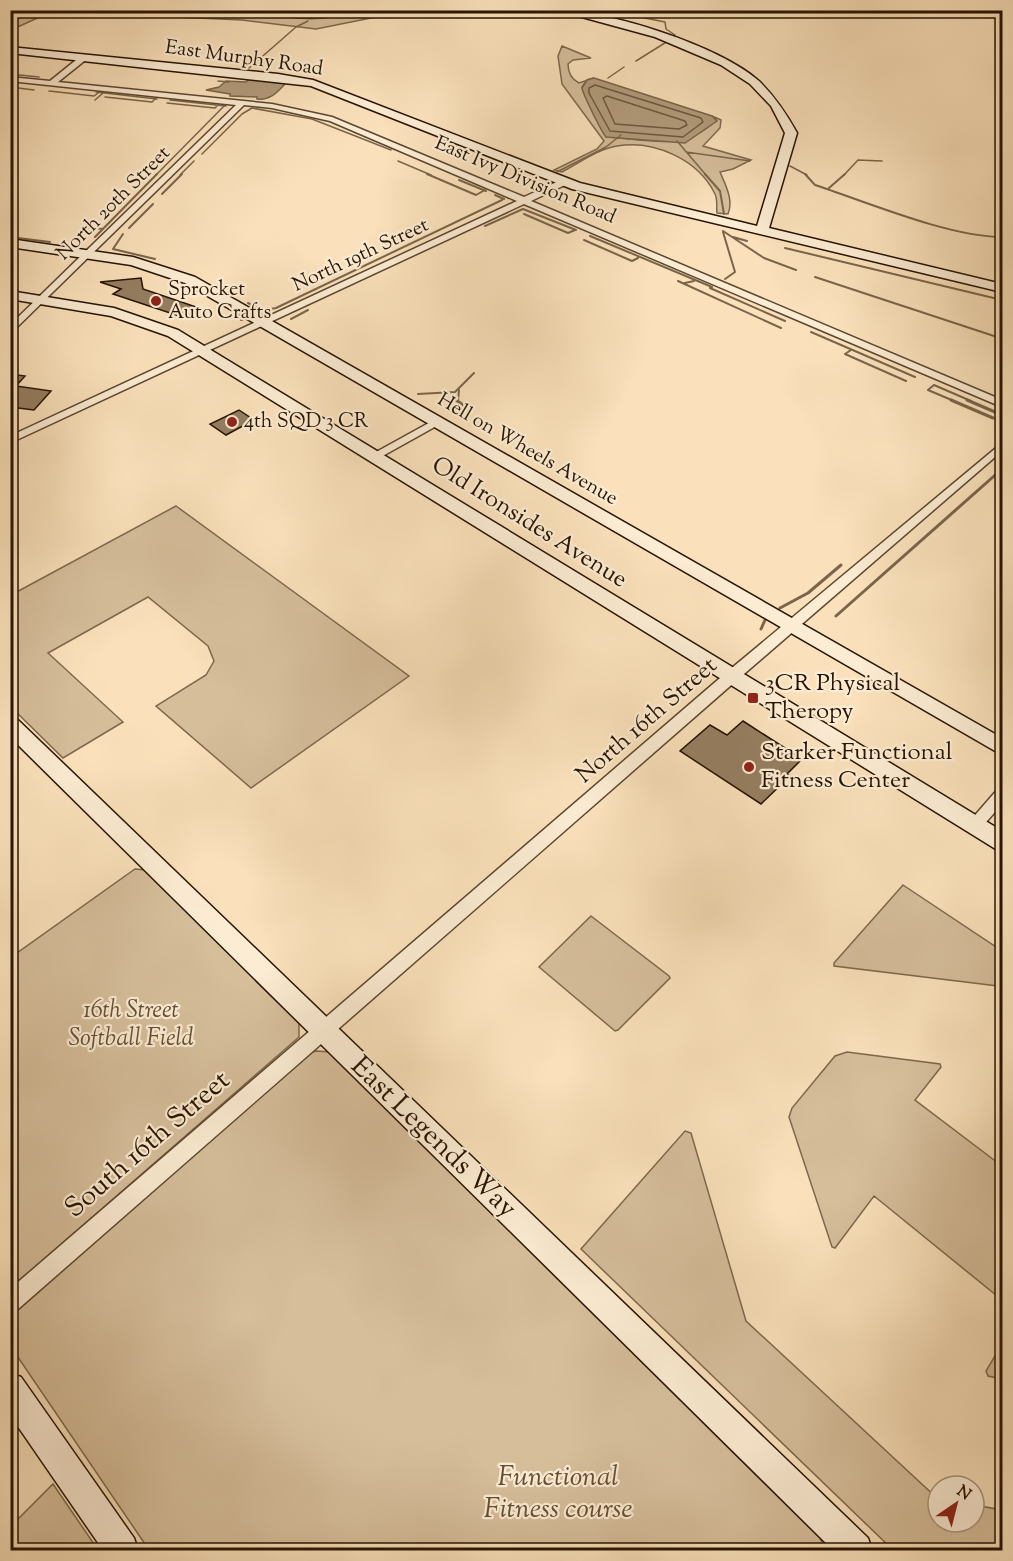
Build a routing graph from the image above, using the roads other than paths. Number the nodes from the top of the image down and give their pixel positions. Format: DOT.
graph roads {
  1 [pos="560,10"];
  2 [pos="10,50"];
  3 [pos="84,58"];
  4 [pos="10,79"];
  5 [pos="52,83"];
  6 [pos="243,103"];
  7 [pos="564,182"];
  8 [pos="524,200"];
  9 [pos="762,230"];
  10 [pos="10,243"];
  11 [pos="90,253"];
  12 [pos="1002,288"];
  13 [pos="10,295"];
  14 [pos="42,299"];
  15 [pos="263,322"];
  16 [pos="10,331"];
  17 [pos="202,350"];
  18 [pos="1002,404"];
  19 [pos="436,422"];
  20 [pos="10,440"];
  21 [pos="1002,446"];
  22 [pos="375,456"];
  23 [pos="792,626"];
  24 [pos="732,676"];
  25 [pos="10,724"];
  26 [pos="1002,747"];
  27 [pos="1002,794"];
  28 [pos="975,825"];
  29 [pos="1002,842"];
  30 [pos="323,1030"];
  31 [pos="10,1303"];
  32 [pos="10,1388"];
  33 [pos="122,1551"];
  34 [pos="856,1551"];
  1 -- 9 [label="street"];
  2 -- 3 [label="street, East Murphy Road"];
  3 -- 5 [label="street"];
  3 -- 7 [label="street, East Murphy Road"];
  4 -- 5 [label="street, East Ivy Division Road"];
  5 -- 6 [label="street, East Ivy Division Road"];
  6 -- 8 [label="street, East Ivy Division Road"];
  6 -- 11 [label="street, North 20th Street"];
  7 -- 8 [label="street, North 19th Street"];
  7 -- 9 [label="street, East Murphy Road"];
  8 -- 15 [label="street, North 19th Street"];
  8 -- 18 [label="street, East Ivy Division Road"];
  9 -- 12 [label="street, East Murphy Road"];
  10 -- 11 [label="street, Hell on Wheels Avenue"];
  11 -- 14 [label="street, North 20th Street"];
  11 -- 15 [label="street, Hell on Wheels Avenue"];
  13 -- 14 [label="street, Old Ironsides Avenue"];
  14 -- 16 [label="street, North 20th Street"];
  14 -- 17 [label="street, Old Ironsides Avenue"];
  15 -- 17 [label="street, North 19th Street"];
  15 -- 19 [label="street, Hell on Wheels Avenue"];
  17 -- 20 [label="street, North 19th Street"];
  17 -- 22 [label="street, Old Ironsides Avenue"];
  19 -- 22 [label="street"];
  19 -- 23 [label="street, Hell on Wheels Avenue"];
  21 -- 23 [label="street, North 16th Street"];
  22 -- 24 [label="street, Old Ironsides Avenue"];
  23 -- 24 [label="street, North 16th Street"];
  23 -- 26 [label="street, Hell on Wheels Avenue"];
  24 -- 28 [label="street, Old Ironsides Avenue"];
  24 -- 30 [label="street, North 16th Street"];
  25 -- 30 [label="street, East Legends Way"];
  27 -- 28 [label="street"];
  28 -- 29 [label="street, Old Ironsides Avenue"];
  30 -- 31 [label="street, South 16th Street"];
  30 -- 34 [label="street, East Legends Way"];
  32 -- 33 [label="street"];
}
